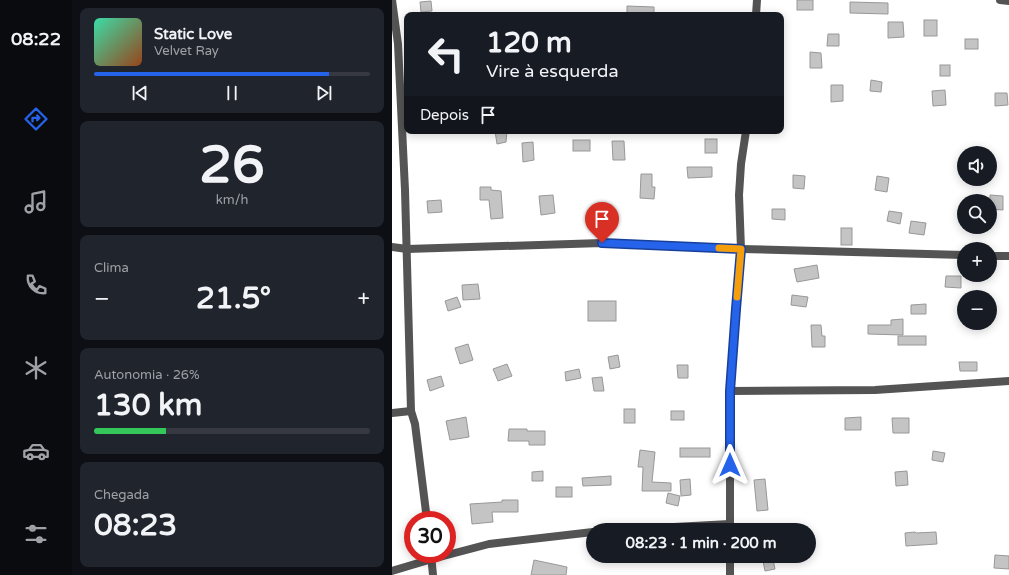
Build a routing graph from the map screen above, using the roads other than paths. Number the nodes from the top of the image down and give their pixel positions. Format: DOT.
graph roads {
  1 [pos="392,0"];
  2 [pos="757,0"];
  3 [pos="1000,0"];
  4 [pos="1009,1"];
  5 [pos="756,12"];
  6 [pos="746,134"];
  7 [pos="392,247"];
  8 [pos="407,249"];
  9 [pos="741,249"];
  10 [pos="957,255"];
  11 [pos="997,256"];
  12 [pos="1009,256"];
  13 [pos="1009,381"];
  14 [pos="730,391"];
  15 [pos="411,411"];
  16 [pos="392,413"];
  17 [pos="426,511"];
  18 [pos="730,523"];
  19 [pos="586,533"];
  20 [pos="456,551"];
  21 [pos="413,563"];
  22 [pos="432,563"];
  23 [pos="730,563"];
  24 [pos="392,571"];
  25 [pos="433,575"];
  26 [pos="730,575"];
  1 -- 8 [label="street"];
  2 -- 5 [label="street"];
  3 -- 4 [label="street"];
  6 -- 9 [label="street"];
  7 -- 8 [label="street"];
  8 -- 9 [label="street"];
  8 -- 15 [label="street"];
  9 -- 10 [label="street"];
  9 -- 14 [label="street"];
  11 -- 12 [label="street"];
  13 -- 14 [label="street"];
  14 -- 18 [label="street"];
  15 -- 16 [label="street"];
  15 -- 17 [label="street"];
  19 -- 20 [label="street"];
  21 -- 24 [label="street"];
  22 -- 25 [label="street"];
  23 -- 26 [label="street"];
}
